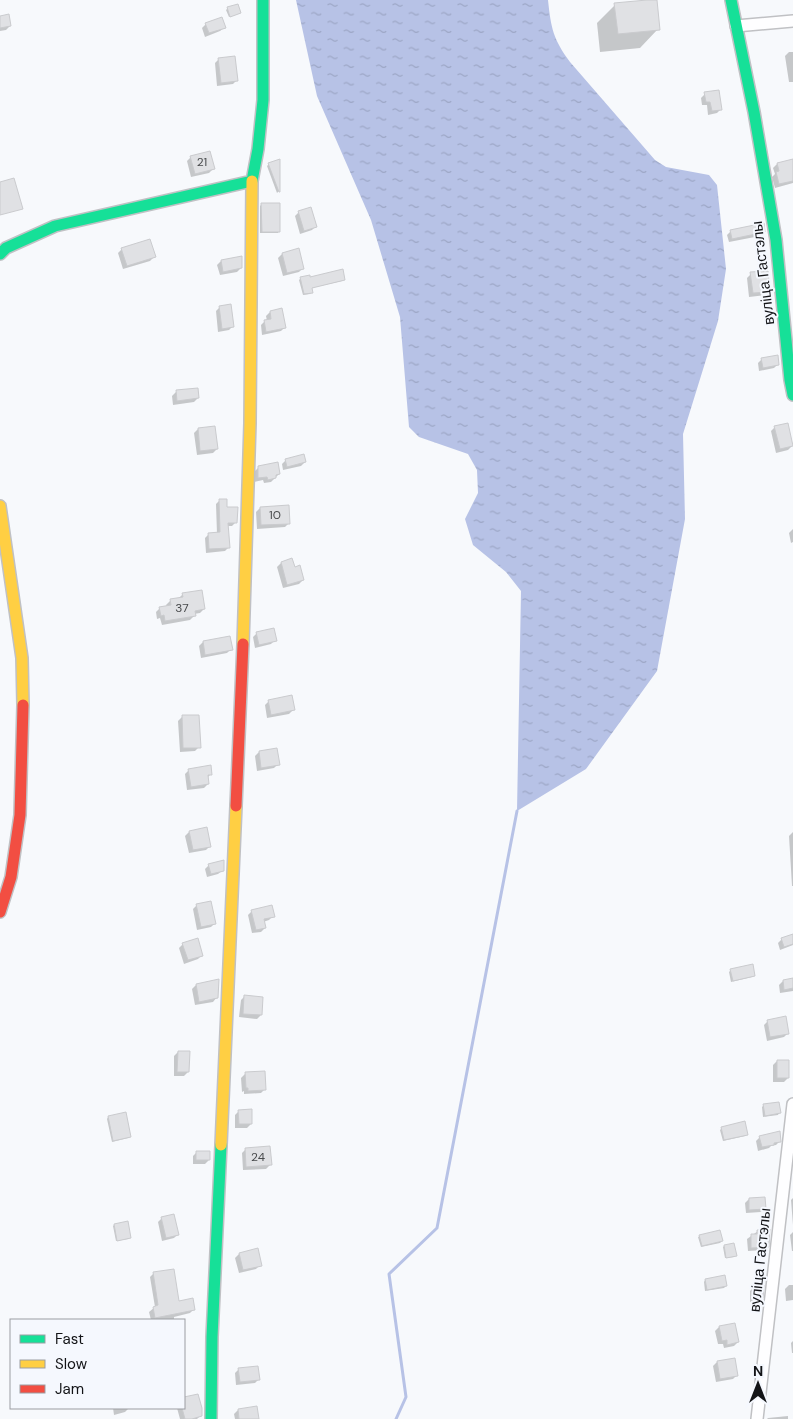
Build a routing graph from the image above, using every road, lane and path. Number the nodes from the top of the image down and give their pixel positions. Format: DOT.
graph roads {
  1 [pos="263,0"];
  2 [pos="731,0"];
  3 [pos="793,21"];
  4 [pos="736,26"];
  5 [pos="252,181"];
  6 [pos="2,248"];
  7 [pos="793,395"];
  8 [pos="0,506"];
  9 [pos="0,912"];
  10 [pos="793,1104"];
  11 [pos="211,1419"];
  12 [pos="758,1419"];
  1 -- 5 [label="street"];
  2 -- 4 [label="street, вуліца Гастэлы"];
  3 -- 4 [label="street"];
  4 -- 7 [label="street, вуліца Гастэлы"];
  5 -- 6 [label="street"];
  5 -- 11 [label="street"];
  8 -- 9 [label="street"];
  10 -- 12 [label="street, вуліца Гастэлы"];
}
